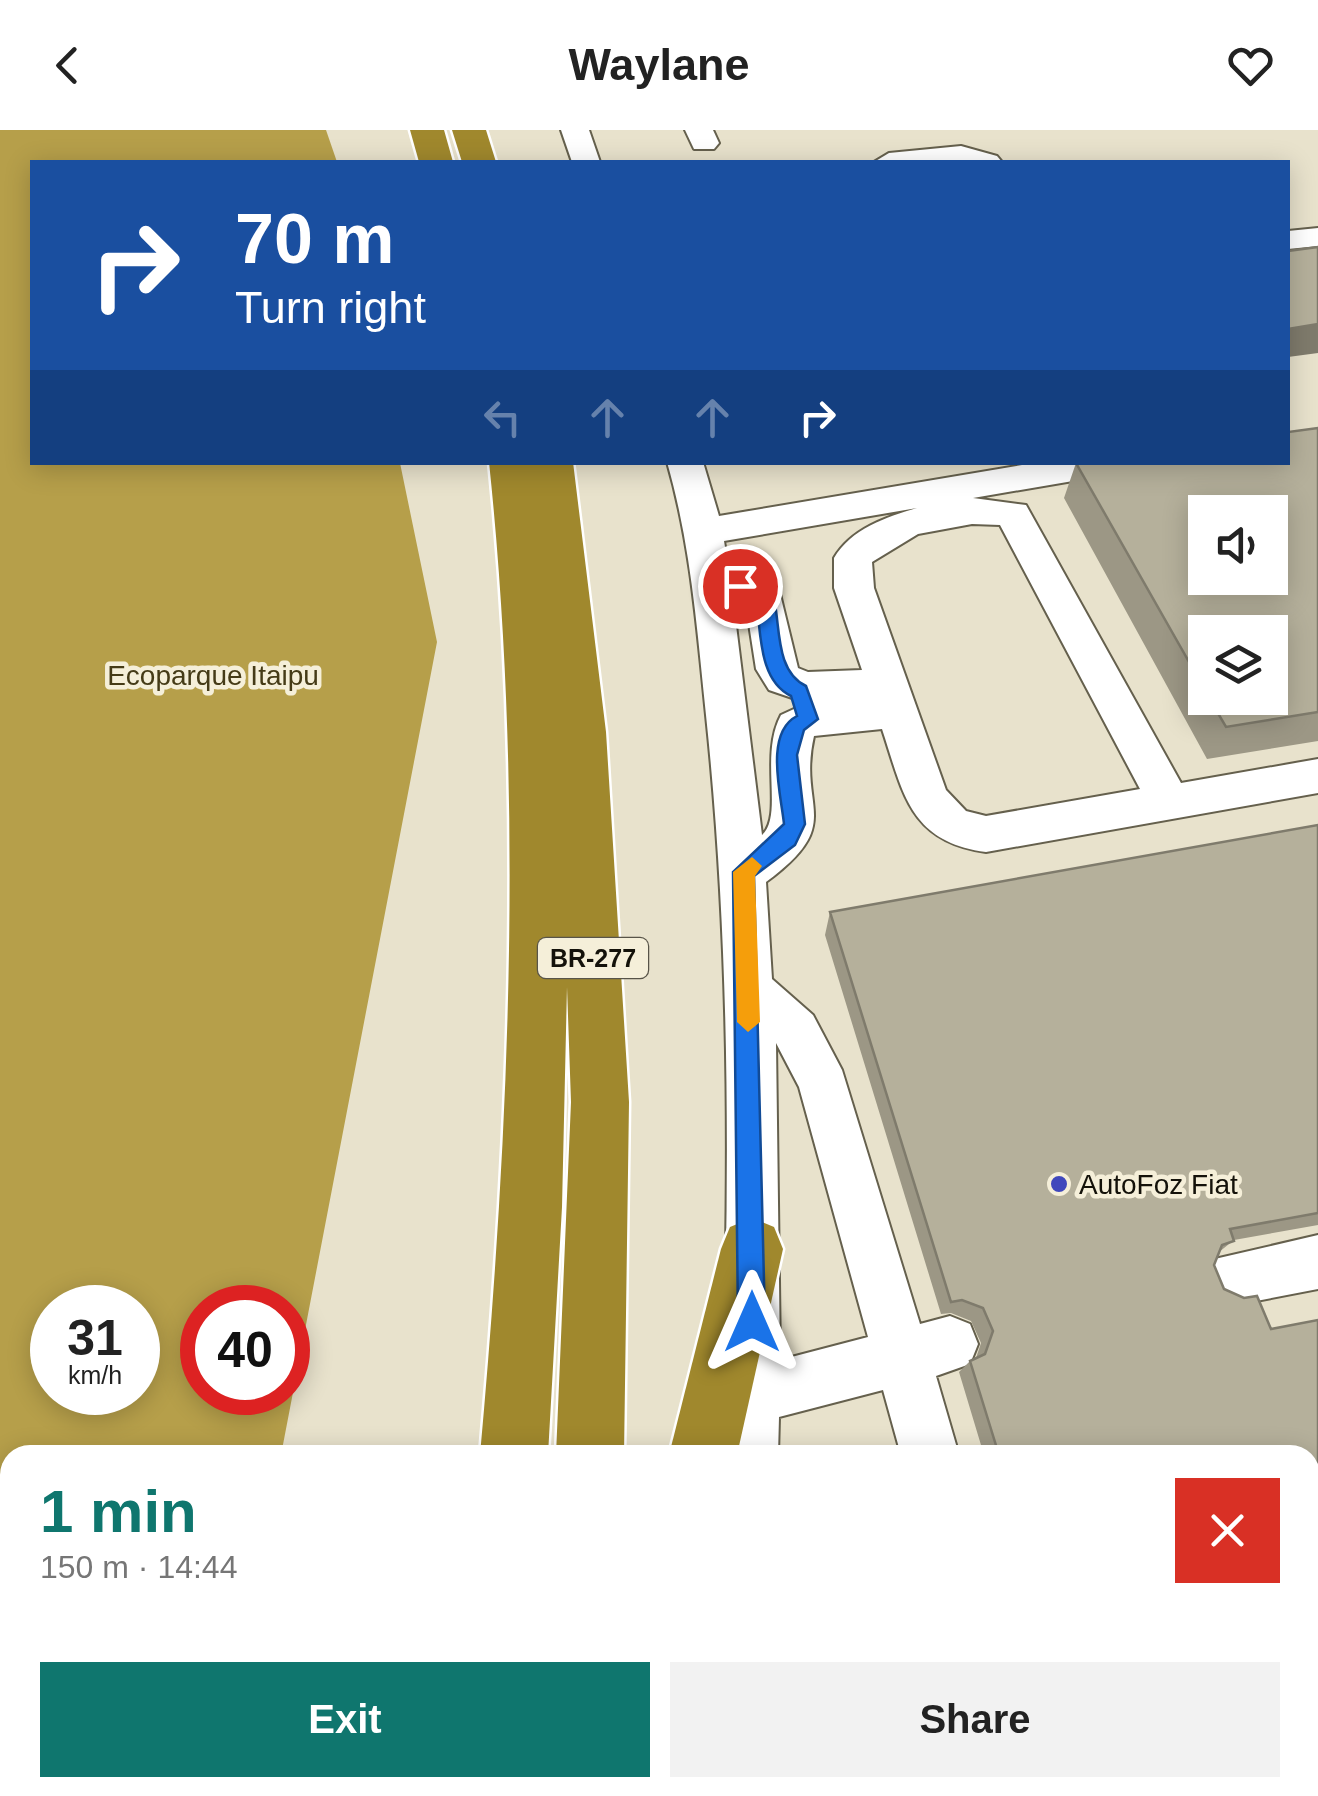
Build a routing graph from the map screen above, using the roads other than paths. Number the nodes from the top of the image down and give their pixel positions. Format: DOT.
graph roads {
  1 [pos="427,130"];
  2 [pos="469,130"];
  3 [pos="575,130"];
  4 [pos="435,160"];
  5 [pos="477,160"];
  6 [pos="585,160"];
  7 [pos="910,160"];
  8 [pos="980,160"];
  9 [pos="1318,238"];
  10 [pos="1290,240"];
  11 [pos="510,465"];
  12 [pos="552,465"];
  13 [pos="687,465"];
  14 [pos="1096,465"];
  15 [pos="702,532"];
  16 [pos="710,582"];
  17 [pos="892,696"];
  18 [pos="804,705"];
  19 [pos="1318,776"];
  20 [pos="1170,804"];
  21 [pos="744,872"];
  22 [pos="748,989"];
  23 [pos="752,1249"];
  24 [pos="1318,1262"];
  25 [pos="1225,1280"];
  26 [pos="926,1349"];
  27 [pos="752,1396"];
  28 [pos="515,1445"];
  29 [pos="590,1445"];
  30 [pos="705,1445"];
  31 [pos="750,1445"];
  32 [pos="930,1445"];
  1 -- 4 [label="highway"];
  2 -- 5 [label="highway"];
  3 -- 6 [label="street"];
  7 -- 8 [label="street"];
  9 -- 10 [label="street"];
  11 -- 28 [label="highway, BR-277"];
  12 -- 29 [label="highway, BR-277"];
  13 -- 15 [label="street"];
  14 -- 15 [label="street"];
  15 -- 16 [label="street"];
  16 -- 18 [label="street"];
  16 -- 21 [label="street"];
  17 -- 18 [label="street"];
  17 -- 20 [label="street"];
  17 -- 20 [label="street"];
  18 -- 21 [label="street"];
  19 -- 20 [label="street"];
  21 -- 22 [label="street"];
  22 -- 23 [label="street"];
  22 -- 26 [label="street"];
  23 -- 27 [label="street"];
  23 -- 30 [label="highway"];
  24 -- 25 [label="street"];
  26 -- 27 [label="street"];
  26 -- 32 [label="street"];
  27 -- 31 [label="street"];
}
